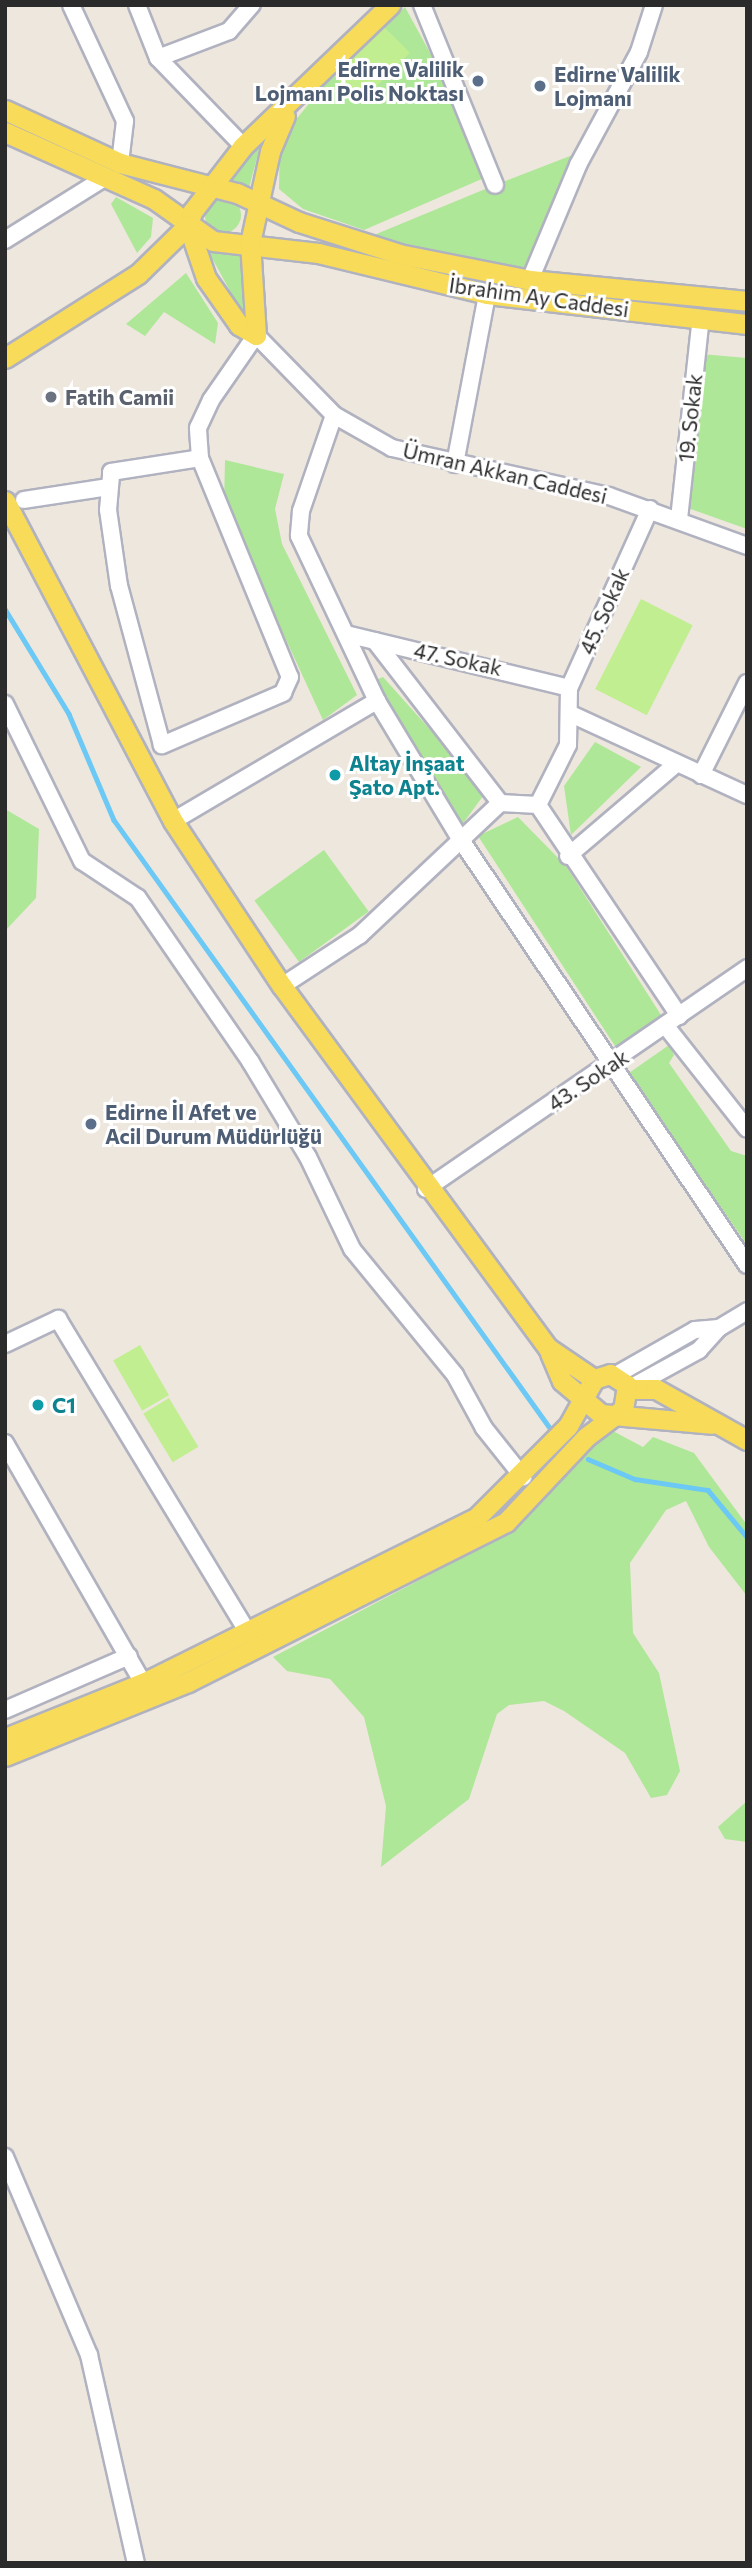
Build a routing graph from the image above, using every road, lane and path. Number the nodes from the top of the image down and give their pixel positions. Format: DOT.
graph roads {
  1 [pos="71,5"];
  2 [pos="137,5"];
  3 [pos="390,5"];
  4 [pos="422,5"];
  5 [pos="654,5"];
  6 [pos="248,7"];
  7 [pos="158,58"];
  8 [pos="288,108"];
  9 [pos="5,110"];
  10 [pos="5,132"];
  11 [pos="243,146"];
  12 [pos="113,170"];
  13 [pos="495,185"];
  14 [pos="206,186"];
  15 [pos="257,202"];
  16 [pos="188,225"];
  17 [pos="5,240"];
  18 [pos="250,243"];
  19 [pos="530,280"];
  20 [pos="487,294"];
  21 [pos="747,301"];
  22 [pos="701,318"];
  23 [pos="747,324"];
  24 [pos="256,335"];
  25 [pos="5,358"];
  26 [pos="334,415"];
  27 [pos="200,458"];
  28 [pos="455,464"];
  29 [pos="109,487"];
  30 [pos="15,501"];
  31 [pos="650,509"];
  32 [pos="679,519"];
  33 [pos="747,546"];
  34 [pos="346,634"];
  35 [pos="375,641"];
  36 [pos="747,683"];
  37 [pos="569,688"];
  38 [pos="377,701"];
  39 [pos="5,704"];
  40 [pos="573,715"];
  41 [pos="676,764"];
  42 [pos="701,775"];
  43 [pos="747,795"];
  44 [pos="500,803"];
  45 [pos="538,805"];
  46 [pos="173,821"];
  47 [pos="461,840"];
  48 [pos="568,856"];
  49 [pos="747,968"];
  50 [pos="282,986"];
  51 [pos="672,1020"];
  52 [pos="616,1062"];
  53 [pos="747,1129"];
  54 [pos="426,1189"];
  55 [pos="747,1265"];
  56 [pos="747,1311"];
  57 [pos="5,1344"];
  58 [pos="622,1382"];
  59 [pos="591,1388"];
  60 [pos="613,1415"];
  61 [pos="712,1424"];
  62 [pos="747,1440"];
  63 [pos="5,1443"];
  64 [pos="523,1477"];
  65 [pos="248,1633"];
  66 [pos="129,1656"];
  67 [pos="148,1690"];
  68 [pos="5,1710"];
  69 [pos="5,1738"];
  70 [pos="5,1756"];
  71 [pos="5,2157"];
  72 [pos="136,2563"];
  1 -- 12 [label="street"];
  2 -- 7 [label="street"];
  3 -- 8 [label="main road"];
  4 -- 13 [label="street"];
  5 -- 19 [label="street"];
  6 -- 7 [label="street"];
  7 -- 11 [label="street"];
  8 -- 11 [label="main road"];
  8 -- 15 [label="main road"];
  9 -- 12 [label="main road"];
  10 -- 12 [label="main road"];
  11 -- 14 [label="main road"];
  12 -- 14 [label="main road"];
  12 -- 16 [label="main road, İbrahim Ay Caddesi"];
  12 -- 17 [label="street"];
  14 -- 15 [label="main road, İbrahim Ay Caddesi"];
  14 -- 16 [label="main road"];
  15 -- 18 [label="main road"];
  15 -- 19 [label="main road, İbrahim Ay Caddesi"];
  16 -- 18 [label="main road, İbrahim Ay Caddesi"];
  16 -- 24 [label="main road"];
  16 -- 25 [label="main road"];
  18 -- 20 [label="main road, İbrahim Ay Caddesi"];
  18 -- 24 [label="main road"];
  19 -- 21 [label="main road, İbrahim Ay Caddesi"];
  20 -- 22 [label="main road, İbrahim Ay Caddesi"];
  20 -- 28 [label="street"];
  22 -- 23 [label="main road, İbrahim Ay Caddesi"];
  22 -- 32 [label="street, 19. Sokak"];
  24 -- 26 [label="street, Ümran Akkan Caddesi"];
  24 -- 27 [label="street"];
  26 -- 28 [label="street, Ümran Akkan Caddesi"];
  26 -- 34 [label="street"];
  27 -- 29 [label="street"];
  27 -- 29 [label="street"];
  28 -- 31 [label="street, Ümran Akkan Caddesi"];
  29 -- 30 [label="street"];
  30 -- 46 [label="main road"];
  31 -- 32 [label="street, Ümran Akkan Caddesi"];
  31 -- 37 [label="street, 45. Sokak"];
  32 -- 33 [label="street, Ümran Akkan Caddesi"];
  34 -- 35 [label="street, 47. Sokak"];
  34 -- 38 [label="street"];
  35 -- 37 [label="street, 47. Sokak"];
  35 -- 44 [label="street"];
  36 -- 42 [label="street"];
  37 -- 40 [label="street"];
  38 -- 46 [label="street"];
  38 -- 47 [label="street"];
  39 -- 64 [label="street"];
  40 -- 41 [label="street"];
  40 -- 45 [label="street"];
  41 -- 42 [label="street"];
  41 -- 48 [label="street"];
  42 -- 43 [label="street"];
  44 -- 45 [label="street"];
  44 -- 47 [label="street"];
  45 -- 48 [label="street"];
  46 -- 50 [label="main road"];
  47 -- 50 [label="street"];
  47 -- 52 [label="street"];
  48 -- 51 [label="street"];
  49 -- 51 [label="street, 43. Sokak"];
  50 -- 54 [label="main road"];
  51 -- 52 [label="street, 43. Sokak"];
  51 -- 53 [label="street"];
  52 -- 54 [label="street, 43. Sokak"];
  52 -- 55 [label="street"];
  54 -- 59 [label="main road"];
  56 -- 58 [label="street"];
  57 -- 65 [label="street"];
  58 -- 59 [label="main road"];
  58 -- 60 [label="main road"];
  58 -- 61 [label="main road"];
  59 -- 60 [label="main road"];
  59 -- 64 [label="main road"];
  60 -- 61 [label="main road"];
  60 -- 67 [label="main road"];
  61 -- 62 [label="main road"];
  63 -- 66 [label="street"];
  64 -- 65 [label="main road"];
  65 -- 67 [label="main road"];
  66 -- 67 [label="street"];
  66 -- 68 [label="street"];
  67 -- 69 [label="main road"];
  67 -- 70 [label="main road"];
  71 -- 72 [label="street"];
}
